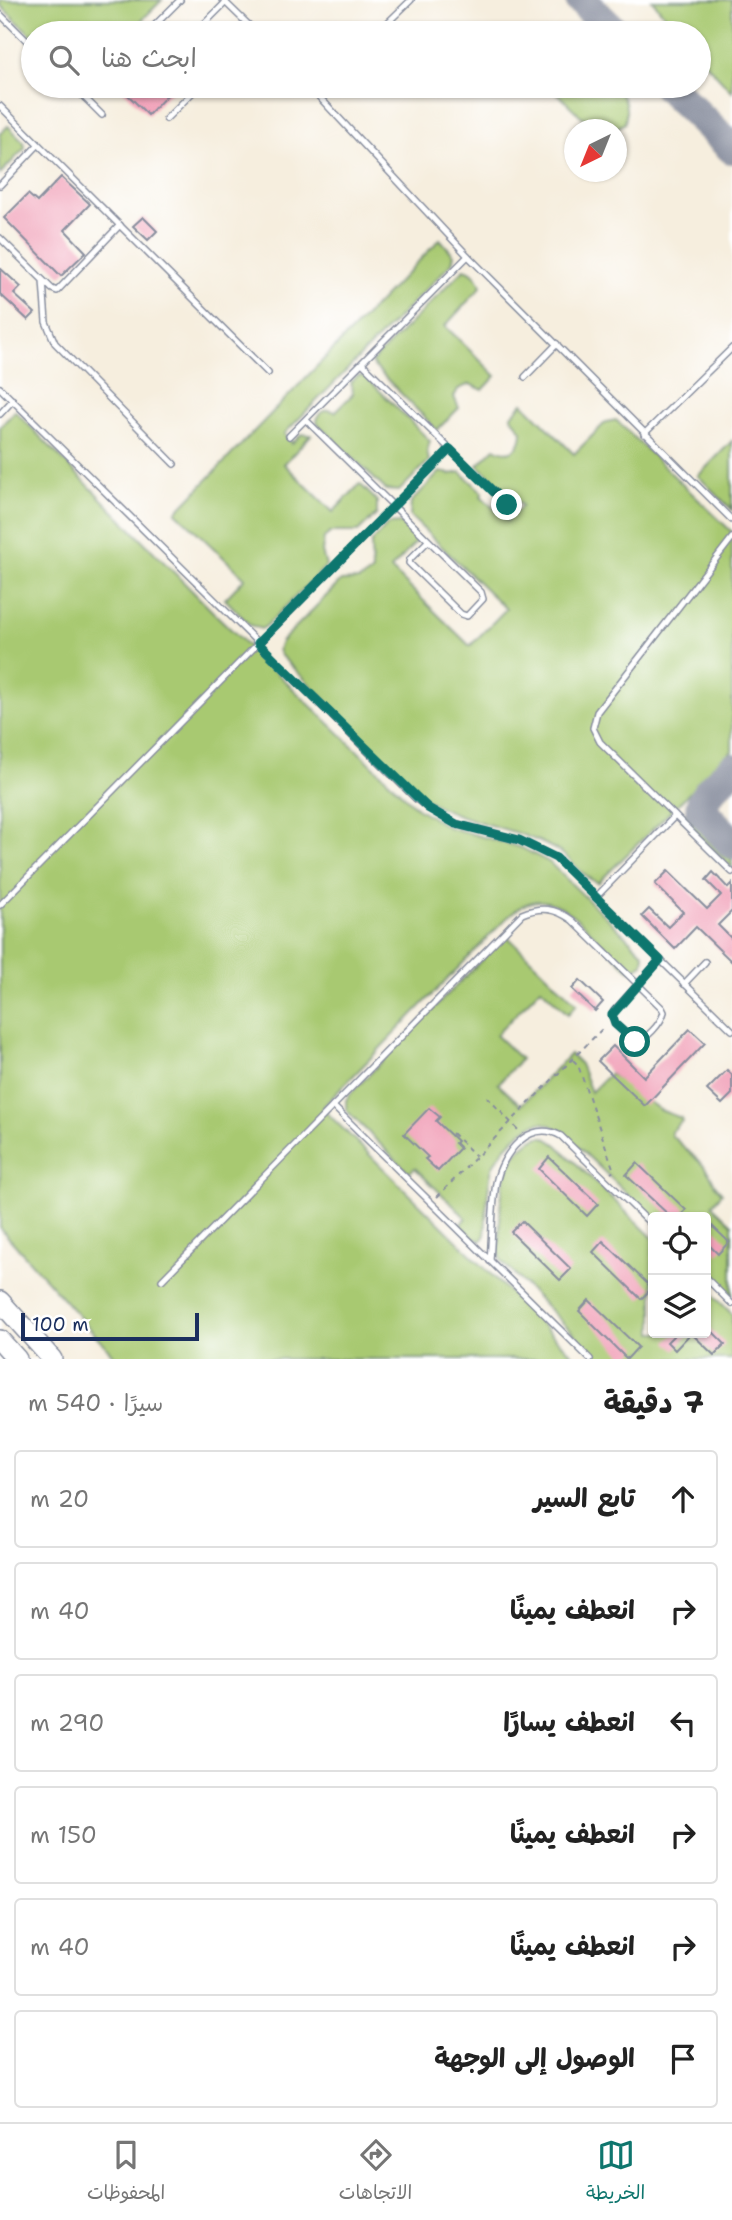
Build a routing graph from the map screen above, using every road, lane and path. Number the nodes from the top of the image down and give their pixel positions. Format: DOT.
graph roads {
  1 [pos="180,0"];
  2 [pos="411,0"];
  3 [pos="224,1"];
  4 [pos="0,14"];
  5 [pos="160,21"];
  6 [pos="206,21"];
  7 [pos="243,21"];
  8 [pos="389,21"];
  9 [pos="21,35"];
  10 [pos="85,98"];
  11 [pos="187,98"];
  12 [pos="321,98"];
  13 [pos="0,106"];
  14 [pos="102,115"];
  15 [pos="166,120"];
  16 [pos="38,145"];
  17 [pos="0,185"];
  18 [pos="120,225"];
  19 [pos="0,238"];
  20 [pos="468,256"];
  21 [pos="43,281"];
  22 [pos="558,344"];
  23 [pos="732,348"];
  24 [pos="362,363"];
  25 [pos="268,373"];
  26 [pos="525,377"];
  27 [pos="0,388"];
  28 [pos="13,400"];
  29 [pos="0,414"];
  30 [pos="306,420"];
  31 [pos="644,433"];
  32 [pos="289,436"];
  33 [pos="450,449"];
  34 [pos="174,464"];
  35 [pos="507,505"];
  36 [pos="393,507"];
  37 [pos="732,520"];
  38 [pos="732,538"];
  39 [pos="428,541"];
  40 [pos="258,643"];
  41 [pos="675,816"];
  42 [pos="732,872"];
  43 [pos="597,896"];
  44 [pos="0,905"];
  45 [pos="660,960"];
  46 [pos="705,962"];
  47 [pos="684,984"];
  48 [pos="638,985"];
  49 [pos="612,1019"];
  50 [pos="732,1030"];
  51 [pos="573,1060"];
  52 [pos="487,1097"];
  53 [pos="333,1106"];
  54 [pos="511,1122"];
  55 [pos="452,1133"];
  56 [pos="525,1136"];
  57 [pos="477,1157"];
  58 [pos="606,1179"];
  59 [pos="431,1203"];
  60 [pos="648,1221"];
  61 [pos="490,1261"];
  62 [pos="162,1280"];
  63 [pos="711,1283"];
  64 [pos="0,1301"];
  65 [pos="732,1304"];
  66 [pos="0,1340"];
  67 [pos="17,1359"];
  68 [pos="52,1359"];
  69 [pos="590,1359"];
  1 -- 5 [label="lane"];
  2 -- 8 [label="lane"];
  3 -- 6 [label="lane"];
  3 -- 7 [label="lane"];
  4 -- 9 [label="lane"];
  10 -- 14 [label="lane"];
  11 -- 15 [label="lane"];
  12 -- 20 [label="lane"];
  13 -- 16 [label="lane"];
  16 -- 17 [label="lane"];
  16 -- 18 [label="lane"];
  18 -- 21 [label="lane"];
  18 -- 25 [label="lane"];
  19 -- 21 [label="lane"];
  20 -- 22 [label="lane"];
  20 -- 24 [label="lane"];
  21 -- 34 [label="lane"];
  22 -- 26 [label="lane"];
  22 -- 31 [label="lane"];
  23 -- 31 [label="lane"];
  24 -- 30 [label="lane"];
  24 -- 33 [label="lane"];
  27 -- 28 [label="lane"];
  28 -- 29 [label="lane"];
  28 -- 40 [label="lane"];
  30 -- 32 [label="lane"];
  30 -- 36 [label="lane"];
  31 -- 37 [label="lane"];
  33 -- 35 [label="lane"];
  33 -- 36 [label="lane"];
  36 -- 39 [label="lane"];
  36 -- 40 [label="lane"];
  38 -- 41 [label="lane"];
  39 -- 39 [label="lane"];
  40 -- 43 [label="lane"];
  40 -- 44 [label="lane"];
  41 -- 42 [label="lane"];
  41 -- 43 [label="lane"];
  43 -- 45 [label="lane"];
  45 -- 47 [label="lane"];
  45 -- 48 [label="lane"];
  46 -- 47 [label="lane"];
  47 -- 50 [label="lane"];
  48 -- 49 [label="lane"];
  48 -- 49 [label="lane"];
  48 -- 53 [label="lane"];
  49 -- 51 [label="path"];
  51 -- 54 [label="path"];
  51 -- 58 [label="path"];
  52 -- 54 [label="path"];
  53 -- 59 [label="lane"];
  53 -- 62 [label="lane"];
  54 -- 56 [label="path"];
  54 -- 57 [label="path"];
  55 -- 57 [label="path"];
  56 -- 58 [label="lane"];
  56 -- 61 [label="lane"];
  57 -- 59 [label="path"];
  58 -- 60 [label="lane"];
  59 -- 61 [label="lane"];
  61 -- 69 [label="lane"];
  63 -- 65 [label="lane"];
  64 -- 68 [label="highway"];
  66 -- 67 [label="highway"];
}
